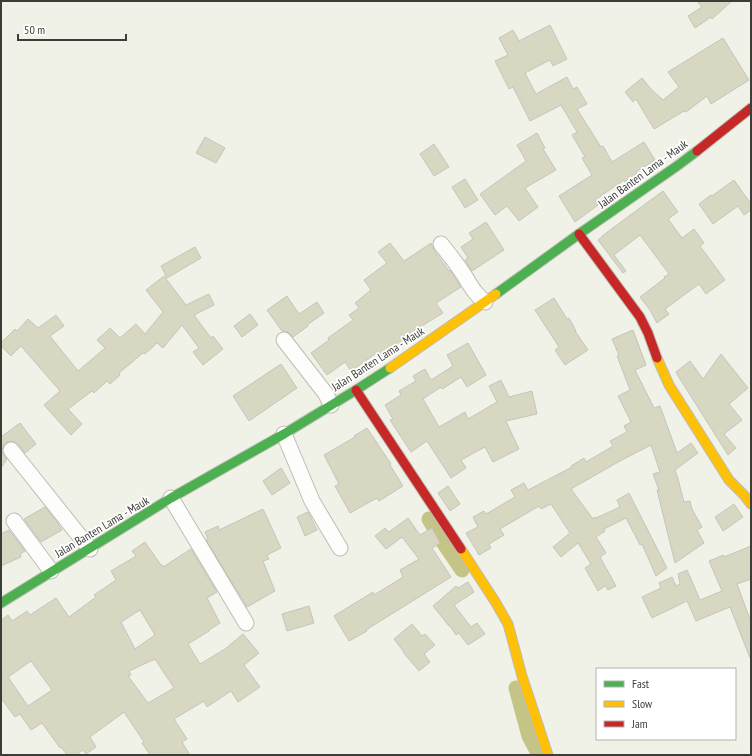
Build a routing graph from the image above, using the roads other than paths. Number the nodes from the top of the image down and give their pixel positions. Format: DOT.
graph roads {
  1 [pos="751,108"];
  2 [pos="579,234"];
  3 [pos="441,244"];
  4 [pos="485,302"];
  5 [pos="284,340"];
  6 [pos="356,390"];
  7 [pos="331,405"];
  8 [pos="284,434"];
  9 [pos="11,450"];
  10 [pos="171,498"];
  11 [pos="751,504"];
  12 [pos="14,521"];
  13 [pos="340,548"];
  14 [pos="90,549"];
  15 [pos="51,571"];
  16 [pos="1,603"];
  17 [pos="246,623"];
  18 [pos="548,755"];
  1 -- 2 [label="main road, Jalan Banten Lama - Mauk"];
  2 -- 4 [label="main road, Jalan Banten Lama - Mauk"];
  2 -- 11 [label="main road"];
  3 -- 4 [label="street"];
  4 -- 6 [label="main road, Jalan Banten Lama - Mauk"];
  5 -- 7 [label="street"];
  6 -- 7 [label="main road, Jalan Banten Lama - Mauk"];
  6 -- 18 [label="main road"];
  7 -- 8 [label="main road, Jalan Banten Lama - Mauk"];
  8 -- 10 [label="main road, Jalan Banten Lama - Mauk"];
  8 -- 13 [label="street"];
  9 -- 14 [label="street"];
  10 -- 14 [label="main road, Jalan Banten Lama - Mauk"];
  10 -- 17 [label="street"];
  12 -- 15 [label="street"];
  14 -- 15 [label="main road, Jalan Banten Lama - Mauk"];
  15 -- 16 [label="main road, Jalan Banten Lama - Mauk"];
}
